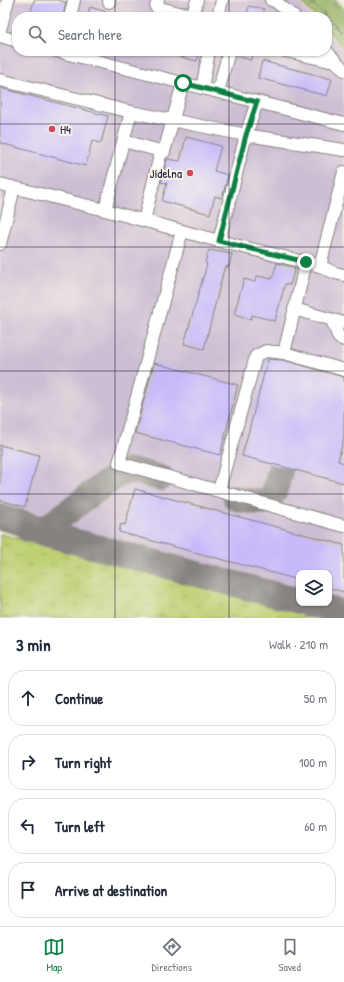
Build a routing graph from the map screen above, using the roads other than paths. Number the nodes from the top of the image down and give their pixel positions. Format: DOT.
graph roads {
  1 [pos="74,0"];
  2 [pos="158,0"];
  3 [pos="197,0"];
  4 [pos="222,0"];
  5 [pos="271,0"];
  6 [pos="5,2"];
  7 [pos="71,12"];
  8 [pos="175,12"];
  9 [pos="194,12"];
  10 [pos="219,12"];
  11 [pos="288,12"];
  12 [pos="0,30"];
  13 [pos="0,36"];
  14 [pos="12,40"];
  15 [pos="78,56"];
  16 [pos="208,56"];
  17 [pos="228,56"];
  18 [pos="308,56"];
  19 [pos="329,56"];
  20 [pos="331,56"];
  21 [pos="344,70"];
  22 [pos="0,80"];
  23 [pos="183,83"];
  24 [pos="202,88"];
  25 [pos="218,92"];
  26 [pos="257,102"];
  27 [pos="131,112"];
  28 [pos="173,120"];
  29 [pos="344,124"];
  30 [pos="246,135"];
  31 [pos="124,141"];
  32 [pos="344,150"];
  33 [pos="161,151"];
  34 [pos="344,172"];
  35 [pos="0,184"];
  36 [pos="14,188"];
  37 [pos="106,210"];
  38 [pos="144,221"];
  39 [pos="182,231"];
  40 [pos="219,241"];
  41 [pos="0,244"];
  42 [pos="306,262"];
  43 [pos="320,266"];
  44 [pos="344,275"];
  45 [pos="294,309"];
  46 [pos="332,320"];
  47 [pos="344,323"];
  48 [pos="344,340"];
  49 [pos="284,353"];
  50 [pos="344,370"];
  51 [pos="219,490"];
  52 [pos="344,526"];
  1 -- 7 [label="lane"];
  2 -- 8 [label="lane"];
  3 -- 9 [label="lane"];
  4 -- 10 [label="lane"];
  5 -- 11 [label="lane"];
  6 -- 12 [label="lane"];
  13 -- 14 [label="lane"];
  15 -- 23 [label="lane"];
  16 -- 24 [label="lane"];
  17 -- 25 [label="lane"];
  18 -- 19 [label="lane"];
  20 -- 21 [label="lane"];
  22 -- 27 [label="lane"];
  23 -- 24 [label="lane"];
  23 -- 28 [label="lane"];
  24 -- 25 [label="lane"];
  25 -- 26 [label="lane"];
  26 -- 29 [label="lane"];
  26 -- 30 [label="lane"];
  27 -- 28 [label="lane"];
  27 -- 31 [label="lane"];
  28 -- 30 [label="lane"];
  28 -- 33 [label="lane"];
  30 -- 32 [label="lane"];
  30 -- 40 [label="lane"];
  31 -- 33 [label="lane"];
  31 -- 37 [label="lane"];
  33 -- 38 [label="lane"];
  34 -- 43 [label="lane"];
  35 -- 36 [label="lane"];
  36 -- 37 [label="lane"];
  36 -- 41 [label="lane"];
  37 -- 38 [label="lane"];
  38 -- 39 [label="lane"];
  39 -- 40 [label="lane"];
  39 -- 51 [label="lane"];
  40 -- 42 [label="lane"];
  42 -- 43 [label="lane"];
  42 -- 45 [label="lane"];
  43 -- 44 [label="lane"];
  45 -- 46 [label="lane"];
  45 -- 49 [label="lane"];
  46 -- 47 [label="lane"];
  46 -- 48 [label="lane"];
  49 -- 50 [label="lane"];
  49 -- 51 [label="lane"];
  51 -- 52 [label="lane"];
}
